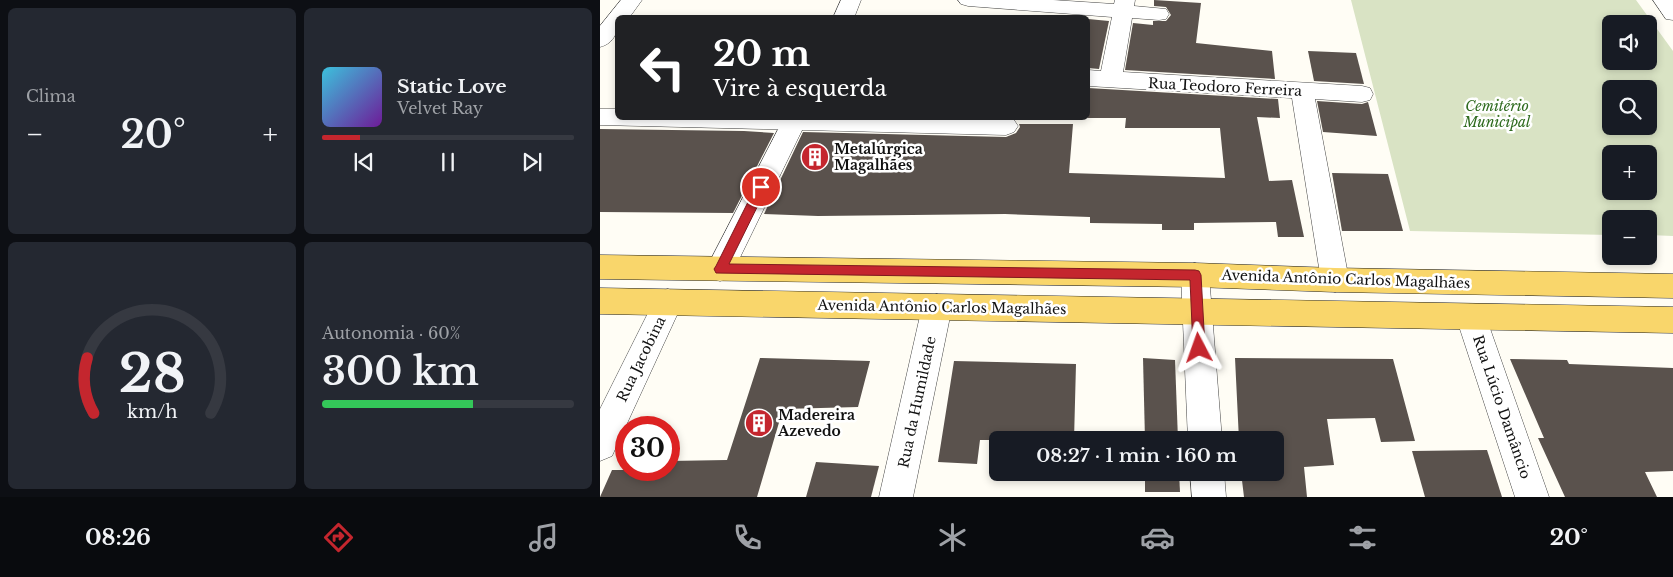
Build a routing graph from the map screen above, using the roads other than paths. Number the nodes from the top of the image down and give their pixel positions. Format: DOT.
graph roads {
  1 [pos="632,0"];
  2 [pos="851,0"];
  3 [pos="968,0"];
  4 [pos="1663,0"];
  5 [pos="1123,6"];
  6 [pos="1159,14"];
  7 [pos="1673,14"];
  8 [pos="620,15"];
  9 [pos="844,15"];
  10 [pos="1090,78"];
  11 [pos="1111,80"];
  12 [pos="1302,92"];
  13 [pos="1362,94"];
  14 [pos="600,117"];
  15 [pos="615,117"];
  16 [pos="795,120"];
  17 [pos="1006,126"];
  18 [pos="600,267"];
  19 [pos="720,269"];
  20 [pos="1195,275"];
  21 [pos="1335,280"];
  22 [pos="1673,286"];
  23 [pos="600,301"];
  24 [pos="668,302"];
  25 [pos="937,307"];
  26 [pos="1197,310"];
  27 [pos="1472,317"];
  28 [pos="1673,320"];
  29 [pos="1204,431"];
  30 [pos="600,444"];
  31 [pos="1208,481"];
  32 [pos="896,497"];
  33 [pos="1209,497"];
  34 [pos="1532,497"];
  1 -- 8 [label="street"];
  2 -- 9 [label="street"];
  3 -- 5 [label="street"];
  4 -- 7 [label="street"];
  5 -- 6 [label="street"];
  5 -- 11 [label="street"];
  10 -- 11 [label="street, Rua Teodoro Ferreira"];
  11 -- 12 [label="street, Rua Teodoro Ferreira"];
  12 -- 13 [label="street, Rua Teodoro Ferreira"];
  12 -- 21 [label="street"];
  14 -- 15 [label="street"];
  16 -- 17 [label="street"];
  16 -- 19 [label="street"];
  18 -- 19 [label="main road, Avenida Antônio Carlos Magalhães"];
  19 -- 20 [label="main road, Avenida Antônio Carlos Magalhães"];
  20 -- 21 [label="main road, Avenida Antônio Carlos Magalhães"];
  20 -- 26 [label="street"];
  21 -- 22 [label="main road, Avenida Antônio Carlos Magalhães"];
  23 -- 24 [label="main road, Avenida Antônio Carlos Magalhães"];
  24 -- 25 [label="main road, Avenida Antônio Carlos Magalhães"];
  24 -- 30 [label="street, Rua Jacobina"];
  25 -- 26 [label="main road, Avenida Antônio Carlos Magalhães"];
  25 -- 32 [label="street, Rua da Humildade"];
  26 -- 27 [label="main road, Avenida Antônio Carlos Magalhães"];
  26 -- 29 [label="street"];
  27 -- 28 [label="main road, Avenida Antônio Carlos Magalhães"];
  27 -- 34 [label="street, Rua Lúcio Damâncio"];
  31 -- 33 [label="street"];
}
